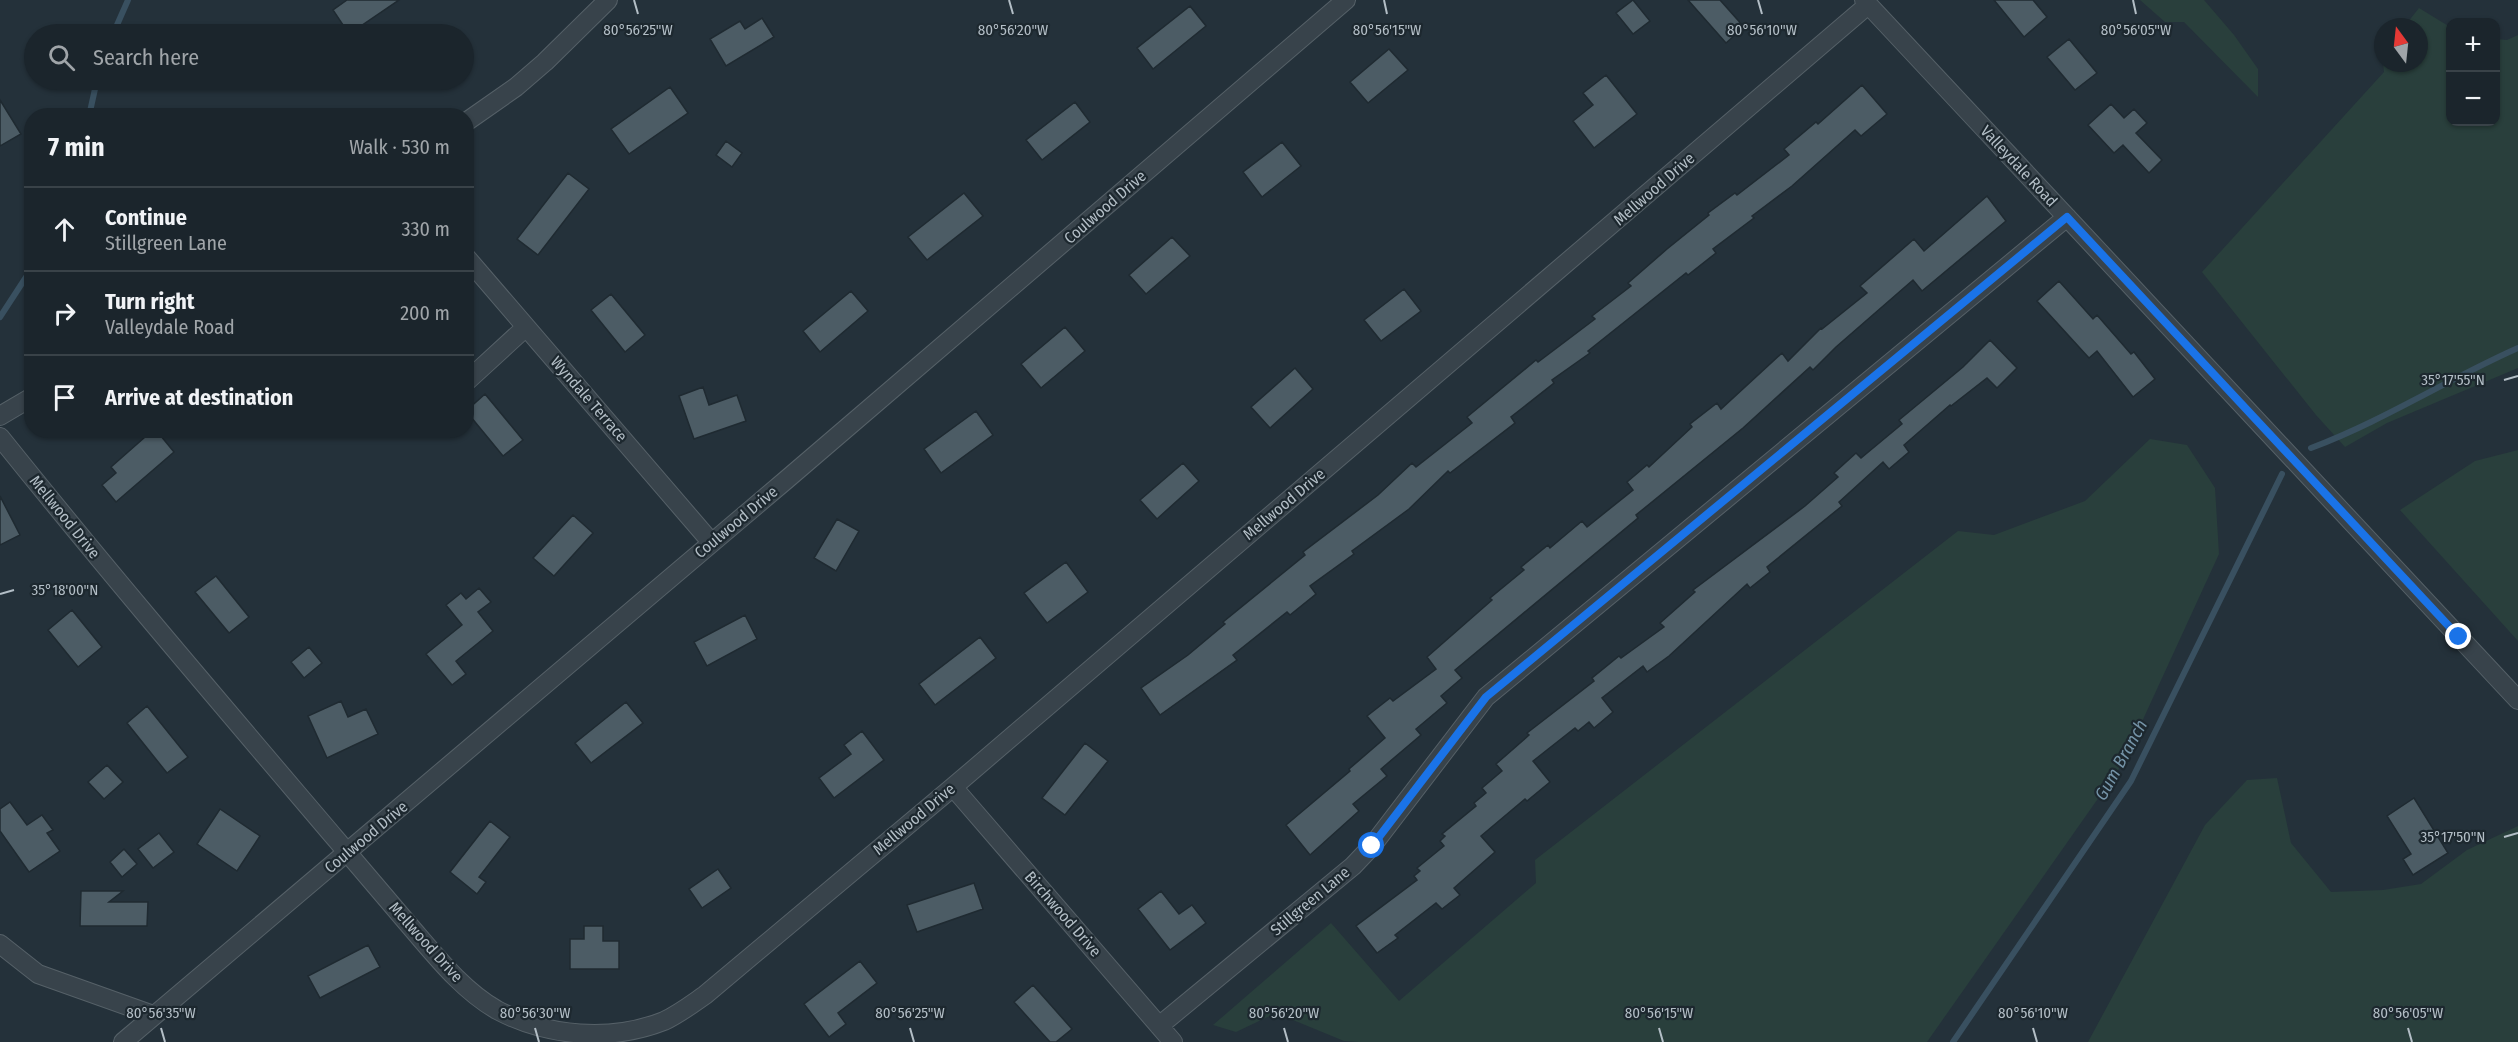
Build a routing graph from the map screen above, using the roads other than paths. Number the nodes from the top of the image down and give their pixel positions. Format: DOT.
graph roads {
  1 [pos="608,0"];
  2 [pos="1346,0"];
  3 [pos="1866,2"];
  4 [pos="474,116"];
  5 [pos="2067,217"];
  6 [pos="474,266"];
  7 [pos="526,327"];
  8 [pos="474,375"];
  9 [pos="24,402"];
  10 [pos="0,416"];
  11 [pos="0,437"];
  12 [pos="711,542"];
  13 [pos="2518,700"];
  14 [pos="953,787"];
  15 [pos="348,853"];
  16 [pos="0,944"];
  17 [pos="153,1016"];
  18 [pos="1159,1026"];
  19 [pos="123,1042"];
  20 [pos="1173,1042"];
  1 -- 4 [label="street"];
  2 -- 12 [label="street, Coulwood Drive"];
  3 -- 5 [label="street, Valleydale Road"];
  3 -- 14 [label="street, Mellwood Drive"];
  5 -- 13 [label="street, Valleydale Road"];
  5 -- 18 [label="street, Stillgreen Lane"];
  6 -- 7 [label="street, Wyndale Terrace"];
  7 -- 8 [label="street"];
  7 -- 12 [label="street, Wyndale Terrace"];
  9 -- 10 [label="street"];
  11 -- 15 [label="street, Mellwood Drive"];
  12 -- 15 [label="street, Coulwood Drive"];
  14 -- 15 [label="street, Mellwood Drive"];
  14 -- 18 [label="street, Birchwood Drive"];
  15 -- 17 [label="street, Coulwood Drive"];
  16 -- 17 [label="street"];
  17 -- 19 [label="street, Coulwood Drive"];
  18 -- 20 [label="street, Birchwood Drive"];
}
